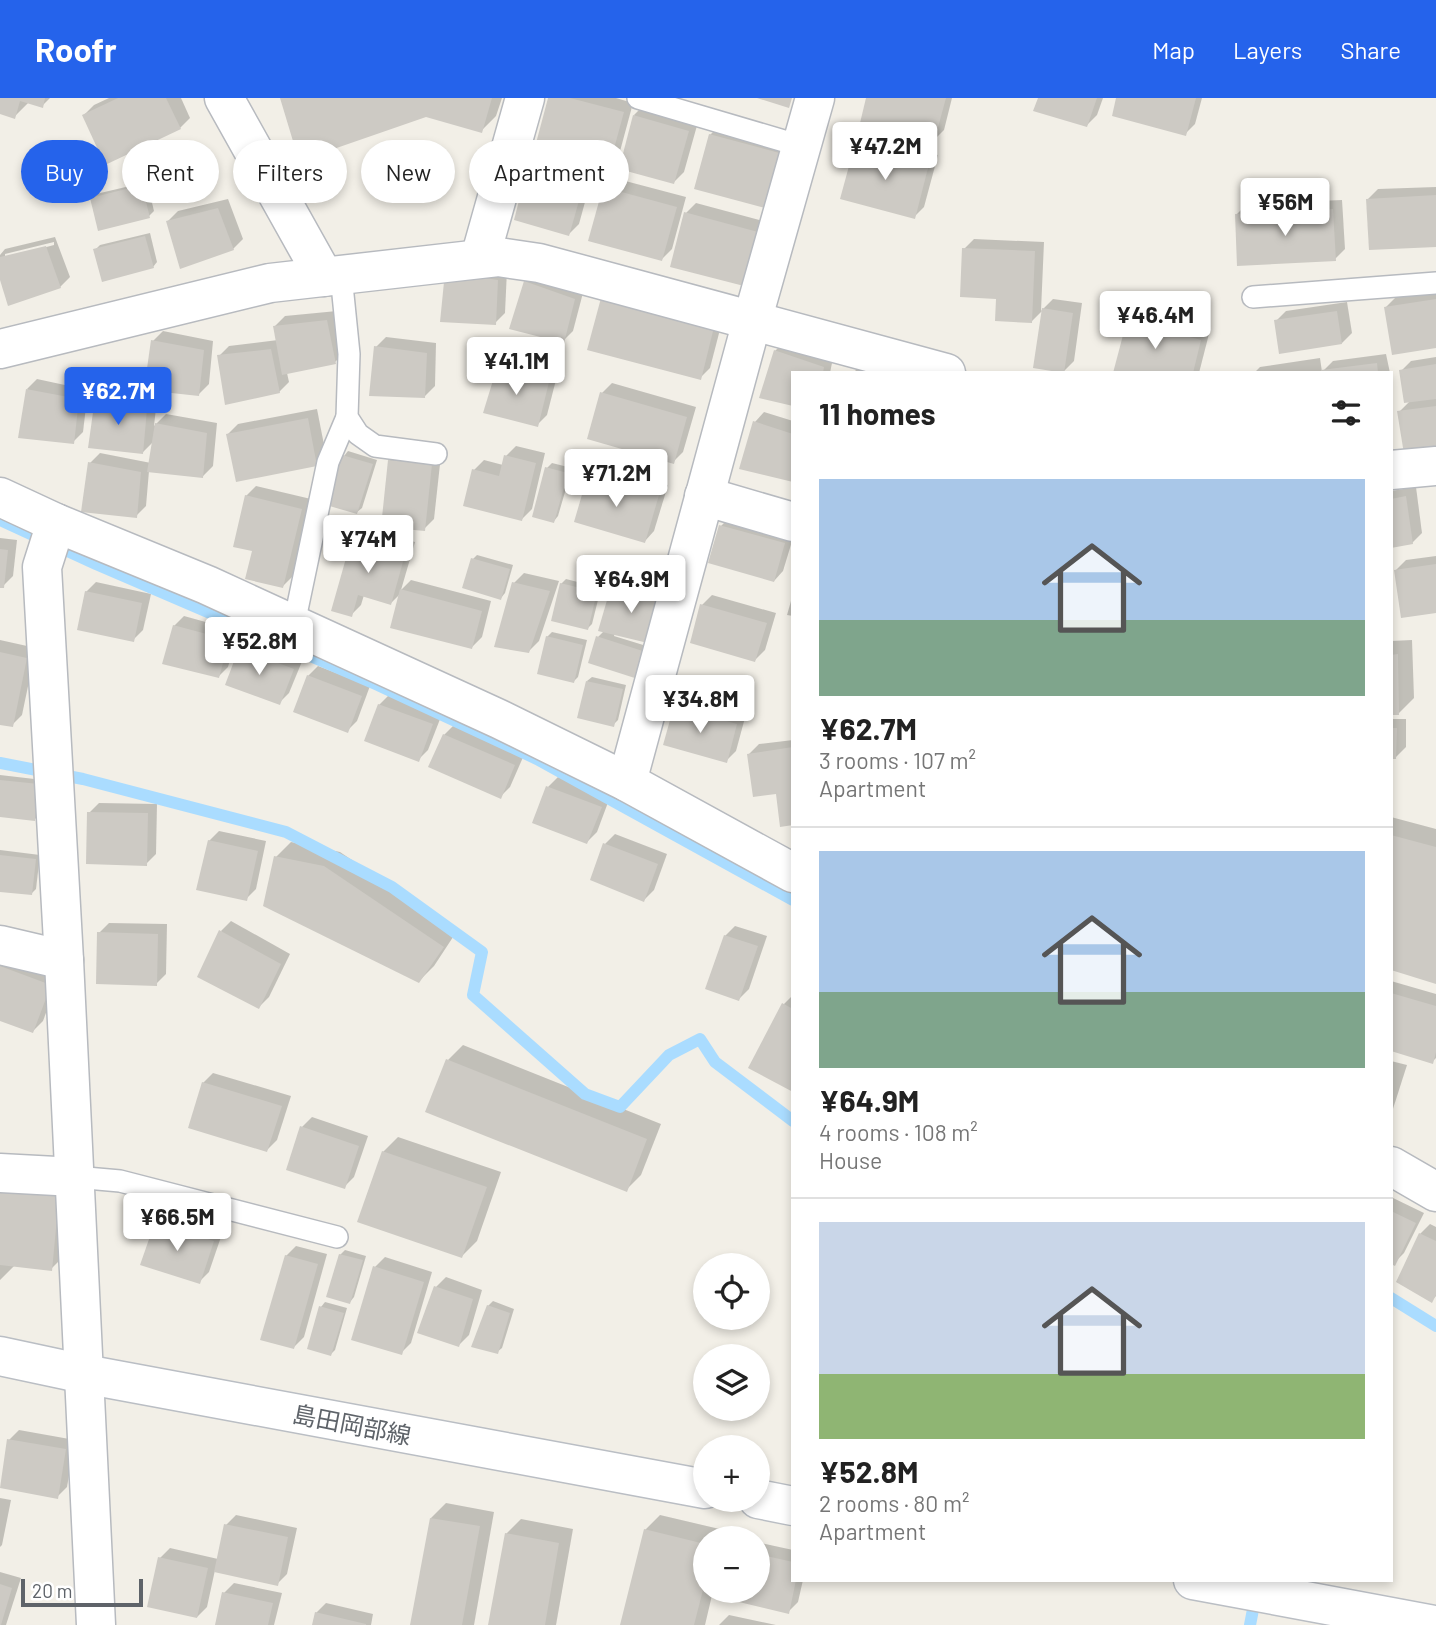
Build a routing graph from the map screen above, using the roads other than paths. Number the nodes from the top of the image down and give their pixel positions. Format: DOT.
graph roads {
  1 [pos="224,98"];
  2 [pos="525,98"];
  3 [pos="638,98"];
  4 [pos="815,98"];
  5 [pos="801,146"];
  6 [pos="480,258"];
  7 [pos="333,276"];
  8 [pos="1436,283"];
  9 [pos="1253,297"];
  10 [pos="752,321"];
  11 [pos="0,349"];
  12 [pos="939,371"];
  13 [pos="347,416"];
  14 [pos="436,454"];
  15 [pos="1436,466"];
  16 [pos="1393,470"];
  17 [pos="704,496"];
  18 [pos="0,497"];
  19 [pos="791,521"];
  20 [pos="56,523"];
  21 [pos="293,624"];
  22 [pos="627,782"];
  23 [pos="785,862"];
  24 [pos="0,945"];
  25 [pos="64,960"];
  26 [pos="1393,1167"];
  27 [pos="0,1173"];
  28 [pos="75,1177"];
  29 [pos="1436,1192"];
  30 [pos="337,1237"];
  31 [pos="0,1356"];
  32 [pos="84,1374"];
  33 [pos="693,1487"];
  34 [pos="770,1501"];
  35 [pos="791,1506"];
  36 [pos="1204,1582"];
  37 [pos="96,1625"];
  38 [pos="1434,1625"];
  1 -- 7 [label="street"];
  2 -- 6 [label="street"];
  3 -- 5 [label="lane"];
  4 -- 5 [label="street"];
  5 -- 10 [label="street"];
  6 -- 7 [label="street"];
  6 -- 10 [label="street"];
  7 -- 11 [label="street"];
  7 -- 13 [label="lane"];
  8 -- 9 [label="lane"];
  10 -- 12 [label="street"];
  10 -- 17 [label="street"];
  13 -- 14 [label="lane"];
  13 -- 21 [label="lane"];
  15 -- 16 [label="street"];
  17 -- 19 [label="street"];
  17 -- 22 [label="street"];
  18 -- 20 [label="street"];
  20 -- 21 [label="street"];
  20 -- 25 [label="street"];
  21 -- 22 [label="street"];
  22 -- 23 [label="street"];
  24 -- 25 [label="street"];
  25 -- 28 [label="street"];
  26 -- 29 [label="street"];
  27 -- 28 [label="street"];
  28 -- 30 [label="lane"];
  28 -- 32 [label="street"];
  31 -- 32 [label="street, 島田岡部線"];
  32 -- 33 [label="street, 島田岡部線"];
  32 -- 37 [label="street"];
  34 -- 35 [label="street"];
  36 -- 38 [label="street"];
}
